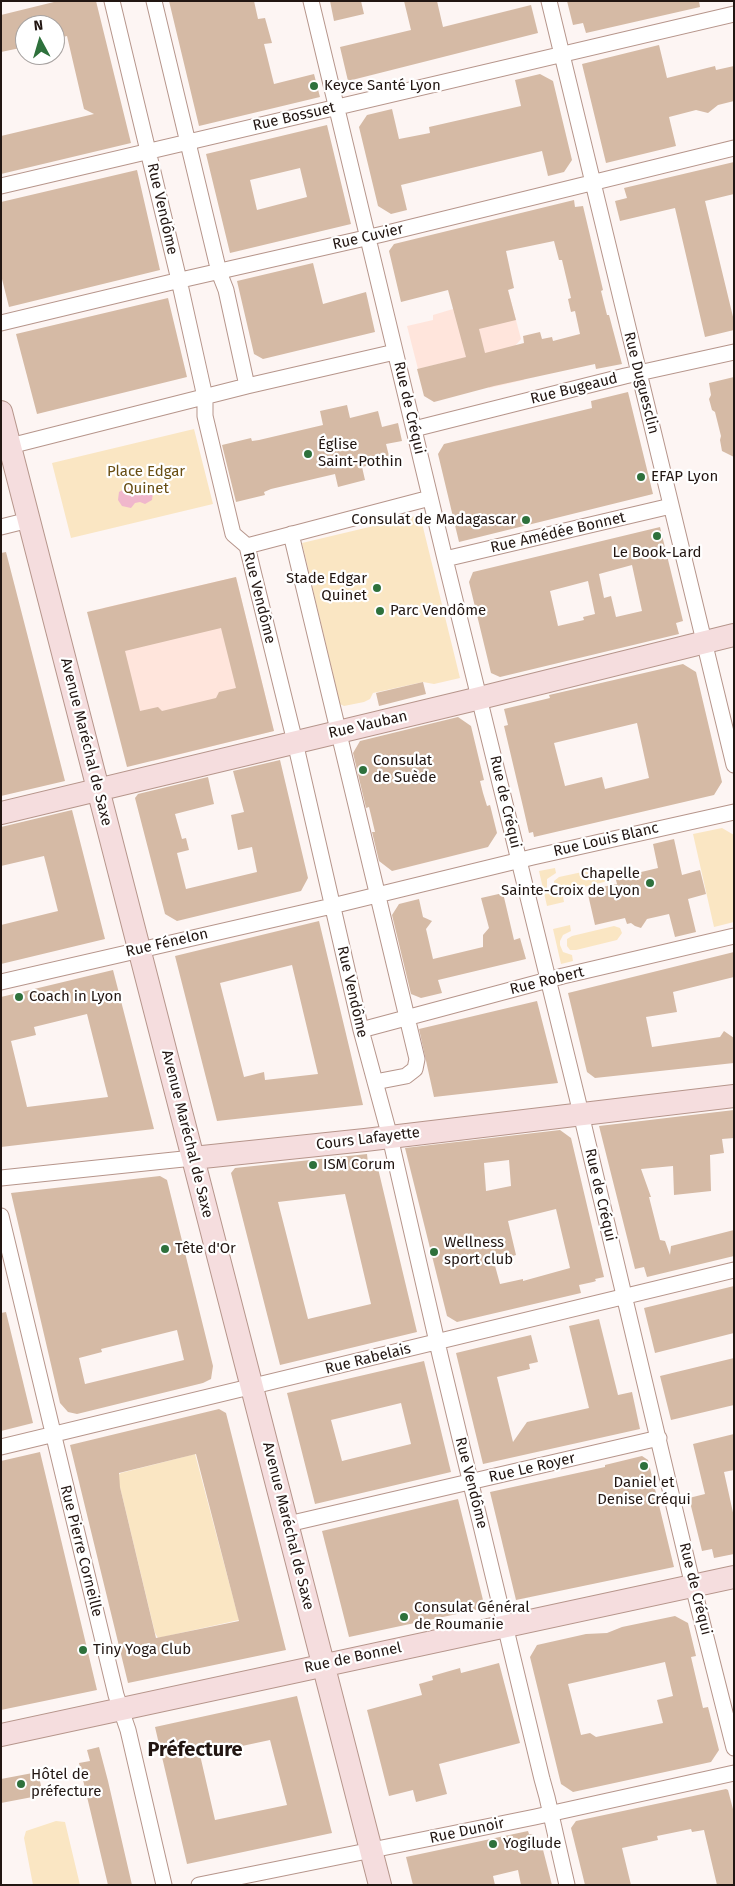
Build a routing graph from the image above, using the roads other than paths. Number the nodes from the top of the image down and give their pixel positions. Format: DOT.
graph roads {
  1 [pos="112,1"];
  2 [pos="154,1"];
  3 [pos="311,1"];
  4 [pos="549,1"];
  5 [pos="734,14"];
  6 [pos="560,54"];
  7 [pos="336,107"];
  8 [pos="188,142"];
  9 [pos="734,148"];
  10 [pos="149,151"];
  11 [pos="592,182"];
  12 [pos="1,186"];
  13 [pos="368,237"];
  14 [pos="219,272"];
  15 [pos="179,280"];
  16 [pos="1,323"];
  17 [pos="395,352"];
  18 [pos="734,352"];
  19 [pos="638,373"];
  20 [pos="247,386"];
  21 [pos="205,397"];
  22 [pos="1,412"];
  23 [pos="414,429"];
  24 [pos="10,446"];
  25 [pos="430,498"];
  26 [pos="671,506"];
  27 [pos="29,520"];
  28 [pos="1,527"];
  29 [pos="291,534"];
  30 [pos="247,546"];
  31 [pos="445,559"];
  32 [pos="734,635"];
  33 [pos="703,642"];
  34 [pos="480,698"];
  35 [pos="338,732"];
  36 [pos="295,742"];
  37 [pos="734,765"];
  38 [pos="98,789"];
  39 [pos="1,812"];
  40 [pos="734,812"];
  41 [pos="519,860"];
  42 [pos="376,895"];
  43 [pos="332,906"];
  44 [pos="734,936"];
  45 [pos="140,949"];
  46 [pos="548,980"];
  47 [pos="1,982"];
  48 [pos="407,1017"];
  49 [pos="361,1030"];
  50 [pos="375,1082"];
  51 [pos="734,1096"];
  52 [pos="581,1115"];
  53 [pos="390,1137"];
  54 [pos="193,1158"];
  55 [pos="1,1178"];
  56 [pos="1,1216"];
  57 [pos="734,1270"];
  58 [pos="624,1297"];
  59 [pos="437,1342"];
  60 [pos="252,1387"];
  61 [pos="53,1435"];
  62 [pos="659,1438"];
  63 [pos="1,1447"];
  64 [pos="471,1481"];
  65 [pos="288,1524"];
  66 [pos="734,1577"];
  67 [pos="693,1586"];
  68 [pos="505,1626"];
  69 [pos="324,1664"];
  70 [pos="120,1710"];
  71 [pos="1,1735"];
  72 [pos="734,1748"];
  73 [pos="734,1773"];
  74 [pos="550,1814"];
  75 [pos="372,1851"];
  76 [pos="164,1885"];
  77 [pos="199,1885"];
  78 [pos="380,1885"];
  79 [pos="567,1885"];
  1 -- 10 [label="street, Rue Vendôme"];
  2 -- 8 [label="street"];
  3 -- 7 [label="street, Rue de Créqui"];
  4 -- 6 [label="street, Rue Duguesclin"];
  5 -- 6 [label="street, Rue Bossuet"];
  6 -- 7 [label="street, Rue Bossuet"];
  6 -- 11 [label="street, Rue Duguesclin"];
  7 -- 8 [label="street, Rue Bossuet"];
  7 -- 13 [label="street, Rue de Créqui"];
  8 -- 10 [label="street, Rue Bossuet"];
  8 -- 14 [label="street"];
  9 -- 11 [label="street, Rue Cuvier"];
  10 -- 12 [label="street, Rue Bossuet"];
  10 -- 15 [label="street, Rue Vendôme"];
  11 -- 13 [label="street, Rue Cuvier"];
  11 -- 19 [label="street, Rue Duguesclin"];
  13 -- 14 [label="street, Rue Cuvier"];
  13 -- 17 [label="street, Rue de Créqui"];
  14 -- 15 [label="street, Rue Cuvier"];
  14 -- 20 [label="street"];
  15 -- 16 [label="street, Rue Cuvier"];
  15 -- 21 [label="street, Rue Vendôme"];
  17 -- 20 [label="street"];
  17 -- 23 [label="street, Rue de Créqui"];
  18 -- 19 [label="street, Rue Bugeaud"];
  19 -- 23 [label="street, Rue Bugeaud"];
  19 -- 26 [label="street, Rue Duguesclin"];
  20 -- 21 [label="street"];
  21 -- 24 [label="street"];
  21 -- 30 [label="street, Rue Vendôme"];
  22 -- 24 [label="main road, Avenue Maréchal de Saxe"];
  23 -- 25 [label="street, Rue de Créqui"];
  24 -- 27 [label="main road, Avenue Maréchal de Saxe"];
  25 -- 29 [label="street"];
  25 -- 31 [label="street, Rue de Créqui"];
  26 -- 31 [label="street, Rue Amédée Bonnet"];
  26 -- 33 [label="street, Rue Duguesclin"];
  27 -- 28 [label="street"];
  27 -- 38 [label="main road, Avenue Maréchal de Saxe"];
  29 -- 30 [label="street"];
  29 -- 35 [label="street"];
  30 -- 36 [label="street, Rue Vendôme"];
  31 -- 34 [label="street, Rue de Créqui"];
  32 -- 33 [label="main road, Rue Vauban"];
  33 -- 34 [label="main road, Rue Vauban"];
  33 -- 37 [label="street, Rue Duguesclin"];
  34 -- 35 [label="main road, Rue Vauban"];
  34 -- 41 [label="street, Rue de Créqui"];
  35 -- 36 [label="main road, Rue Vauban"];
  35 -- 42 [label="street"];
  36 -- 38 [label="main road, Rue Vauban"];
  36 -- 43 [label="street, Rue Vendôme"];
  38 -- 39 [label="main road, Rue Vauban"];
  38 -- 45 [label="main road, Avenue Maréchal de Saxe"];
  40 -- 41 [label="street, Rue Louis Blanc"];
  41 -- 42 [label="street, Rue Louis Blanc"];
  41 -- 46 [label="street, Rue de Créqui"];
  42 -- 43 [label="street, Rue Louis Blanc"];
  42 -- 48 [label="street"];
  43 -- 45 [label="street, Rue Fénelon"];
  43 -- 49 [label="street, Rue Vendôme"];
  44 -- 46 [label="street, Rue Robert"];
  45 -- 47 [label="street, Rue Fénelon"];
  45 -- 54 [label="main road, Avenue Maréchal de Saxe"];
  46 -- 48 [label="street, Rue Robert"];
  46 -- 52 [label="street, Rue de Créqui"];
  48 -- 49 [label="street, Rue Robert"];
  48 -- 50 [label="street"];
  49 -- 50 [label="street, Rue Vendôme"];
  50 -- 53 [label="street, Rue Vendôme"];
  51 -- 52 [label="main road, Cours Lafayette"];
  52 -- 53 [label="main road, Cours Lafayette"];
  52 -- 58 [label="street, Rue de Créqui"];
  53 -- 54 [label="main road, Cours Lafayette"];
  53 -- 59 [label="street, Rue Vendôme"];
  54 -- 55 [label="street, Cours Lafayette"];
  54 -- 60 [label="main road, Avenue Maréchal de Saxe"];
  56 -- 61 [label="street, Rue Pierre Corneille"];
  57 -- 58 [label="street, Rue Rabelais"];
  58 -- 59 [label="street, Rue Rabelais"];
  58 -- 62 [label="street, Rue de Créqui"];
  59 -- 60 [label="street, Rue Rabelais"];
  59 -- 64 [label="street, Rue Vendôme"];
  60 -- 61 [label="street, Rue Rabelais"];
  60 -- 65 [label="main road, Avenue Maréchal de Saxe"];
  61 -- 63 [label="street, Rue Rabelais"];
  61 -- 70 [label="street, Rue Pierre Corneille"];
  62 -- 64 [label="street, Rue Le Royer"];
  62 -- 67 [label="street, Rue de Créqui"];
  64 -- 65 [label="street, Rue Le Royer"];
  64 -- 68 [label="street, Rue Vendôme"];
  65 -- 69 [label="main road, Avenue Maréchal de Saxe"];
  66 -- 67 [label="main road, Rue de Bonnel"];
  67 -- 68 [label="main road, Rue de Bonnel"];
  67 -- 72 [label="street, Rue de Créqui"];
  68 -- 69 [label="main road, Rue de Bonnel"];
  68 -- 74 [label="street, Rue Vendôme"];
  69 -- 70 [label="main road, Rue de Bonnel"];
  69 -- 75 [label="main road, Avenue Maréchal de Saxe"];
  70 -- 71 [label="main road, Rue de Bonnel"];
  70 -- 76 [label="street, Rue Pierre Corneille"];
  73 -- 74 [label="street, Rue Dunoir"];
  74 -- 75 [label="street, Rue Dunoir"];
  74 -- 79 [label="street, Rue Vendôme"];
  75 -- 77 [label="street, Rue Dunoir"];
  75 -- 78 [label="main road, Avenue Maréchal de Saxe"];
}
